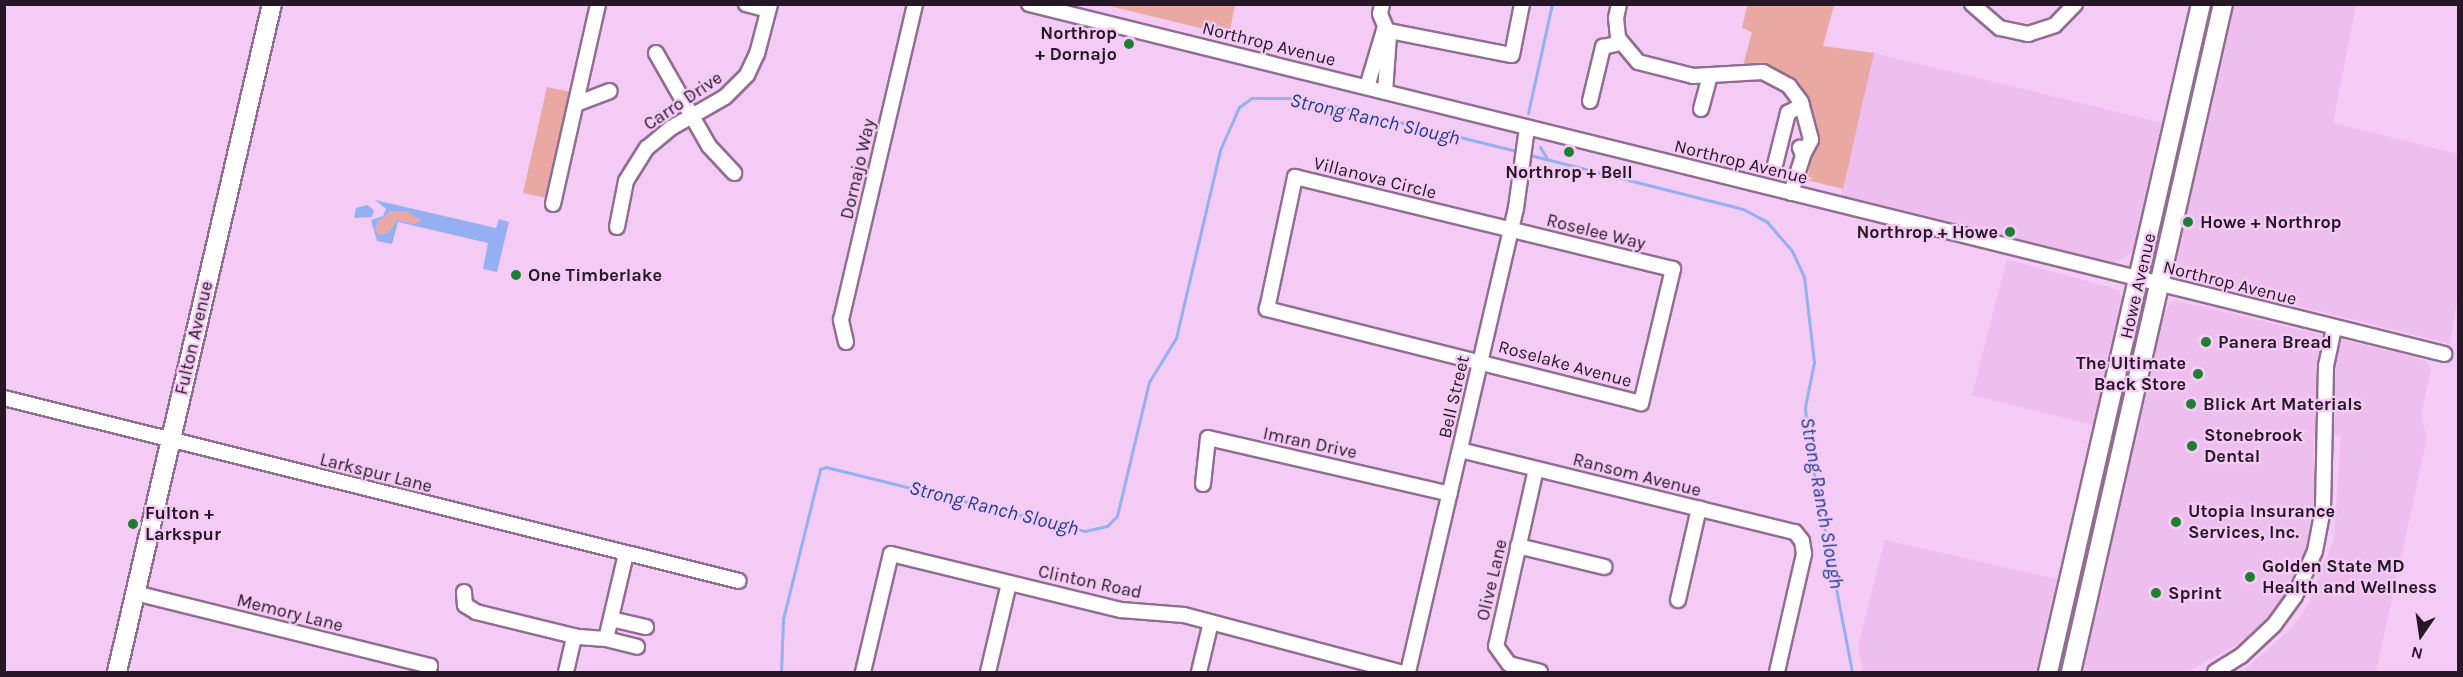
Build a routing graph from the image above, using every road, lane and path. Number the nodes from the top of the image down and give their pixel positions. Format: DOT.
graph roads {
  1 [pos="272,4"];
  2 [pos="598,4"];
  3 [pos="746,4"];
  4 [pos="915,4"];
  5 [pos="1029,4"];
  6 [pos="1382,4"];
  7 [pos="1522,4"];
  8 [pos="1619,4"];
  9 [pos="1972,4"];
  10 [pos="2075,4"];
  11 [pos="2201,4"];
  12 [pos="2215,4"];
  13 [pos="2223,4"];
  14 [pos="769,7"];
  15 [pos="1384,30"];
  16 [pos="2216,36"];
  17 [pos="1621,43"];
  18 [pos="656,53"];
  19 [pos="1383,54"];
  20 [pos="1710,75"];
  21 [pos="1367,87"];
  22 [pos="610,91"];
  23 [pos="1385,92"];
  24 [pos="1590,101"];
  25 [pos="576,104"];
  26 [pos="1802,105"];
  27 [pos="1701,109"];
  28 [pos="692,115"];
  29 [pos="1527,128"];
  30 [pos="1775,165"];
  31 [pos="734,173"];
  32 [pos="1791,193"];
  33 [pos="554,204"];
  34 [pos="617,226"];
  35 [pos="1511,230"];
  36 [pos="2140,279"];
  37 [pos="2159,284"];
  38 [pos="2334,328"];
  39 [pos="846,342"];
  40 [pos="2444,354"];
  41 [pos="1480,361"];
  42 [pos="4,398"];
  43 [pos="1641,403"];
  44 [pos="171,441"];
  45 [pos="1460,450"];
  46 [pos="1536,469"];
  47 [pos="1203,484"];
  48 [pos="1450,494"];
  49 [pos="1699,508"];
  50 [pos="1518,546"];
  51 [pos="626,554"];
  52 [pos="1605,567"];
  53 [pos="739,581"];
  54 [pos="1009,583"];
  55 [pos="464,592"];
  56 [pos="135,593"];
  57 [pos="1678,600"];
  58 [pos="611,619"];
  59 [pos="1211,622"];
  60 [pos="646,627"];
  61 [pos="574,636"];
  62 [pos="606,639"];
  63 [pos="637,646"];
  64 [pos="117,672"];
  65 [pos="428,672"];
  66 [pos="566,672"];
  67 [pos="863,672"];
  68 [pos="988,672"];
  69 [pos="1199,672"];
  70 [pos="1400,672"];
  71 [pos="1408,672"];
  72 [pos="1540,672"];
  73 [pos="1777,672"];
  74 [pos="2048,672"];
  75 [pos="2071,672"];
  76 [pos="2215,672"];
  1 -- 44 [label="main road, Fulton Avenue"];
  2 -- 25 [label="street"];
  3 -- 14 [label="street"];
  4 -- 39 [label="street, Dornajo Way"];
  5 -- 21 [label="street, Northrop Avenue"];
  6 -- 15 [label="street"];
  7 -- 15 [label="street"];
  8 -- 17 [label="street"];
  9 -- 10 [label="street"];
  11 -- 36 [label="main road, Howe Avenue"];
  12 -- 16 [label="main road"];
  13 -- 16 [label="main road, Howe Avenue"];
  14 -- 28 [label="street, Carro Drive"];
  15 -- 19 [label="street"];
  16 -- 37 [label="main road, Howe Avenue"];
  17 -- 20 [label="street"];
  17 -- 24 [label="street"];
  18 -- 28 [label="street"];
  19 -- 21 [label="street"];
  19 -- 23 [label="street"];
  20 -- 26 [label="street"];
  20 -- 27 [label="street"];
  21 -- 23 [label="street, Northrop Avenue"];
  22 -- 25 [label="street"];
  23 -- 29 [label="street, Northrop Avenue"];
  25 -- 33 [label="street"];
  26 -- 30 [label="street"];
  26 -- 32 [label="street"];
  28 -- 31 [label="street"];
  28 -- 34 [label="street, Carro Drive"];
  29 -- 32 [label="street, Northrop Avenue"];
  29 -- 35 [label="street, Bell Street"];
  32 -- 36 [label="street, Northrop Avenue"];
  35 -- 41 [label="street, Bell Street"];
  35 -- 41 [label="street, Villanova Circle"];
  35 -- 43 [label="street, Roselee Way"];
  36 -- 37 [label="street, Northrop Avenue"];
  36 -- 74 [label="main road, Howe Avenue"];
  37 -- 38 [label="street, Northrop Avenue"];
  37 -- 75 [label="main road, Howe Avenue"];
  38 -- 40 [label="street, Northrop Avenue"];
  38 -- 76 [label="street"];
  41 -- 43 [label="street, Roselake Avenue"];
  41 -- 45 [label="street, Bell Street"];
  42 -- 44 [label="street, Larkspur Lane"];
  44 -- 51 [label="street, Larkspur Lane"];
  44 -- 56 [label="main road, Fulton Avenue"];
  45 -- 46 [label="street, Ransom Avenue"];
  45 -- 48 [label="street, Bell Street"];
  46 -- 49 [label="street, Ransom Avenue"];
  46 -- 50 [label="street, Olive Lane"];
  47 -- 48 [label="street, Imran Drive"];
  48 -- 71 [label="street, Bell Street"];
  49 -- 57 [label="street"];
  49 -- 73 [label="street, Ransom Avenue"];
  50 -- 52 [label="street"];
  50 -- 72 [label="street, Olive Lane"];
  51 -- 53 [label="street, Larkspur Lane"];
  51 -- 58 [label="street"];
  54 -- 59 [label="street, Clinton Road"];
  54 -- 67 [label="street, Clinton Road"];
  54 -- 68 [label="street"];
  55 -- 61 [label="street"];
  56 -- 64 [label="main road, Fulton Avenue"];
  56 -- 65 [label="street, Memory Lane"];
  58 -- 60 [label="street"];
  58 -- 62 [label="street"];
  59 -- 69 [label="street"];
  59 -- 70 [label="street, Clinton Road"];
  61 -- 62 [label="street"];
  61 -- 66 [label="street"];
  62 -- 63 [label="street"];
}
